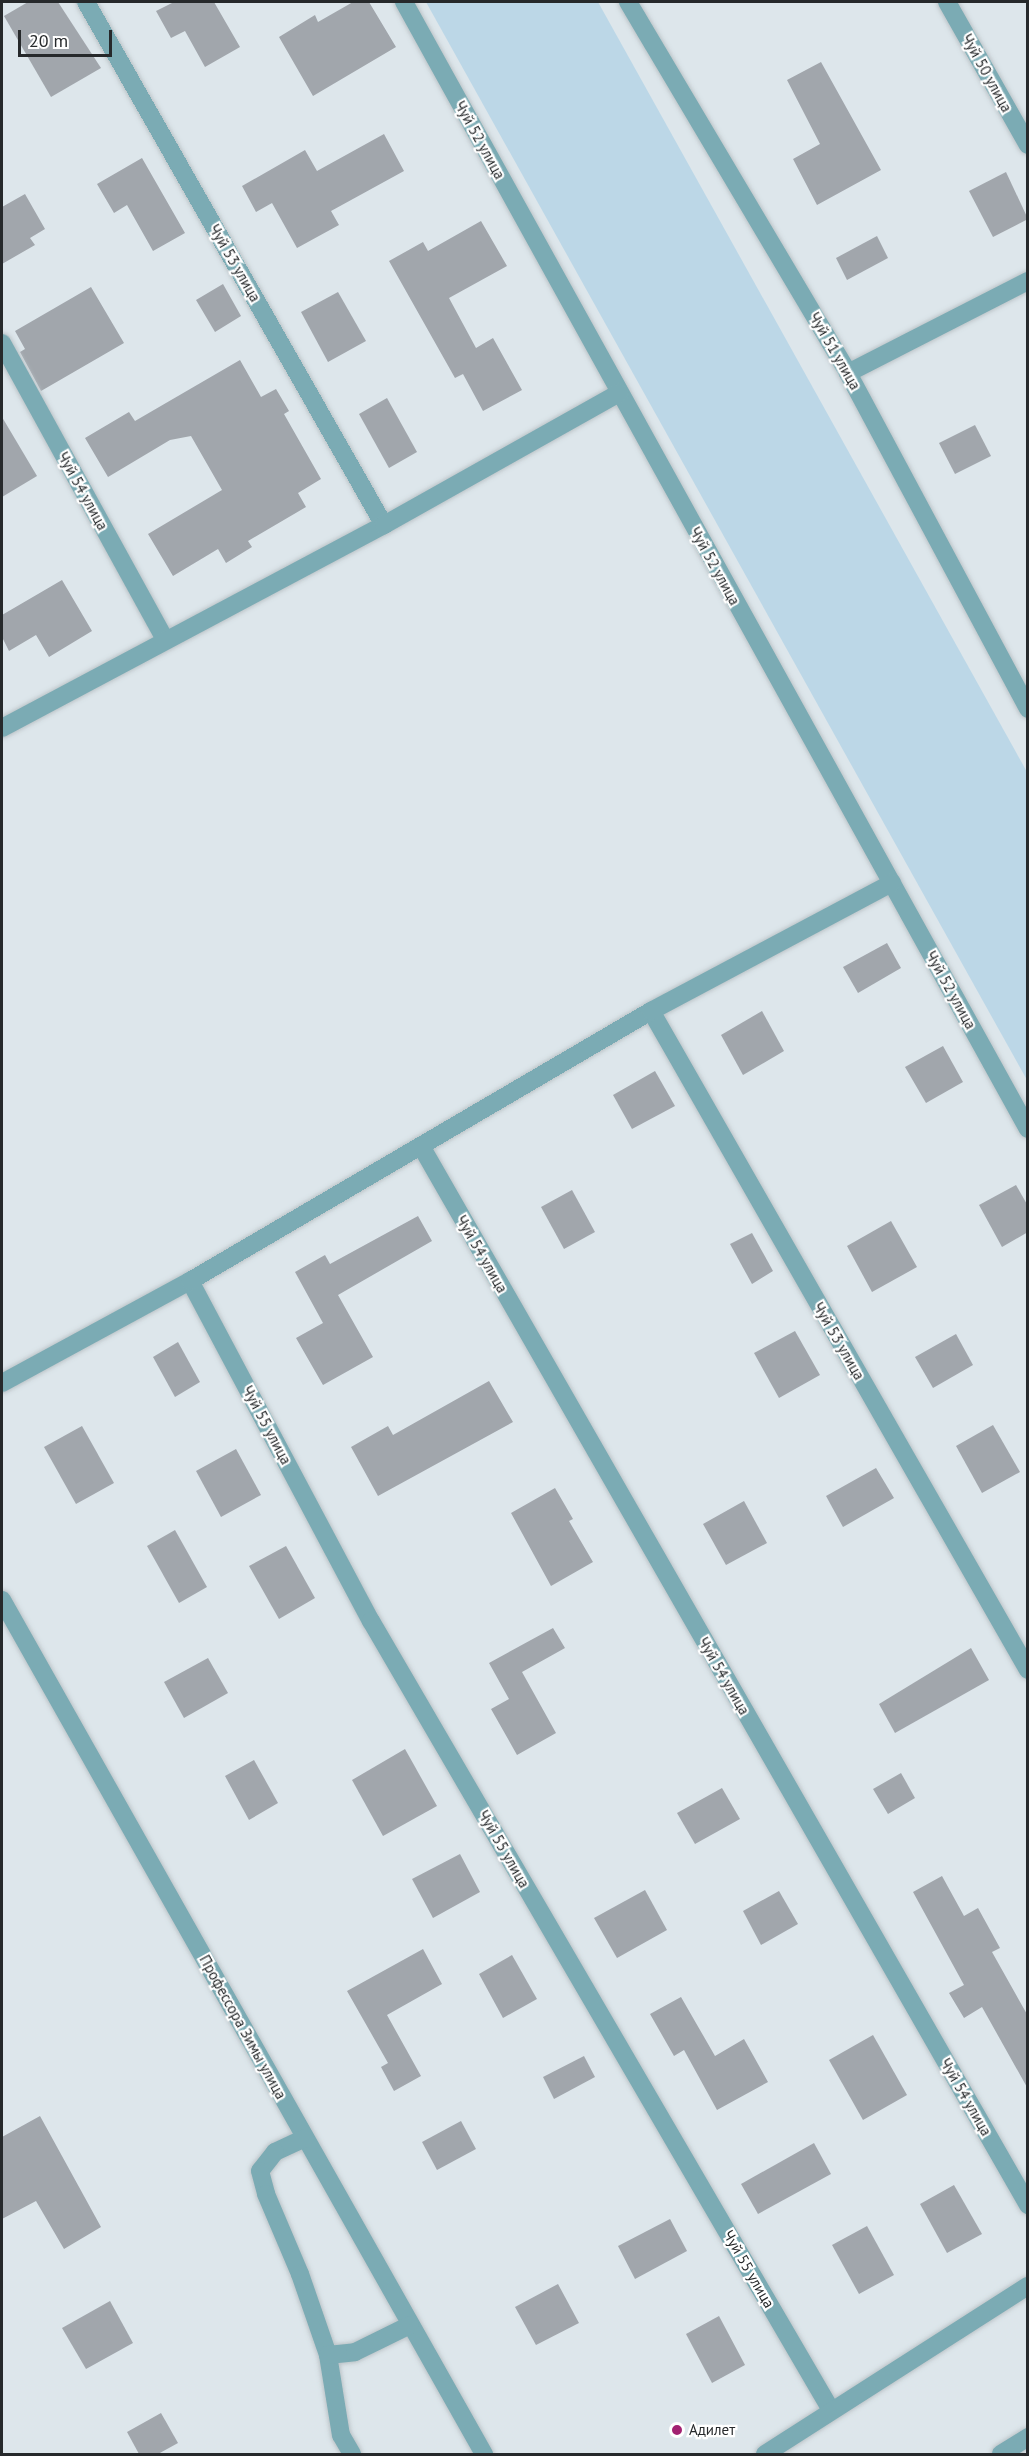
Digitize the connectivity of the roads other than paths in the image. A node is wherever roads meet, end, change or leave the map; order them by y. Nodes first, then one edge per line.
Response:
1 (86, 2) edge
2 (404, 2) edge
3 (628, 2) edge
4 (947, 2) edge
5 (1028, 145) edge
6 (1028, 281) edge
7 (2, 343) edge
8 (848, 373) junction
9 (619, 393) junction
10 (384, 525) junction
11 (165, 640) junction
12 (1028, 709) edge
13 (2, 728) edge
14 (892, 883) junction
15 (651, 1011) junction
16 (1028, 1129) edge
17 (421, 1146) junction
18 (190, 1281) junction
19 (2, 1383) edge
20 (2, 1600) edge
21 (1028, 1670) edge
22 (305, 2138) junction
23 (1028, 2205) edge
24 (1028, 2286) edge
25 (410, 2325) junction
26 (328, 2355) junction
27 (831, 2410) junction
28 (1028, 2437) edge
29 (352, 2454) edge
30 (484, 2454) edge
31 (765, 2454) edge
32 (1001, 2454) edge

1 - 10 street, Чуй 53 улица
2 - 9 street, Чуй 52 улица
3 - 8 street, Чуй 51 улица
4 - 5 street, Чуй 50 улица
6 - 8 street
7 - 11 street, Чуй 54 улица
8 - 12 street, Чуй 51 улица
9 - 10 street
9 - 14 street, Чуй 52 улица
10 - 11 street
11 - 13 street
14 - 15 street
14 - 16 street, Чуй 52 улица
15 - 17 street
15 - 21 street, Чуй 53 улица
17 - 18 street
17 - 23 street, Чуй 54 улица
18 - 19 street
18 - 27 street, Чуй 55 улица
20 - 22 street, Профессора Зимы улица
22 - 25 street, Профессора Зимы улица
22 - 26 street
24 - 27 street
25 - 26 street
25 - 30 street, Профессора Зимы улица
26 - 29 street
27 - 31 street
28 - 32 street

